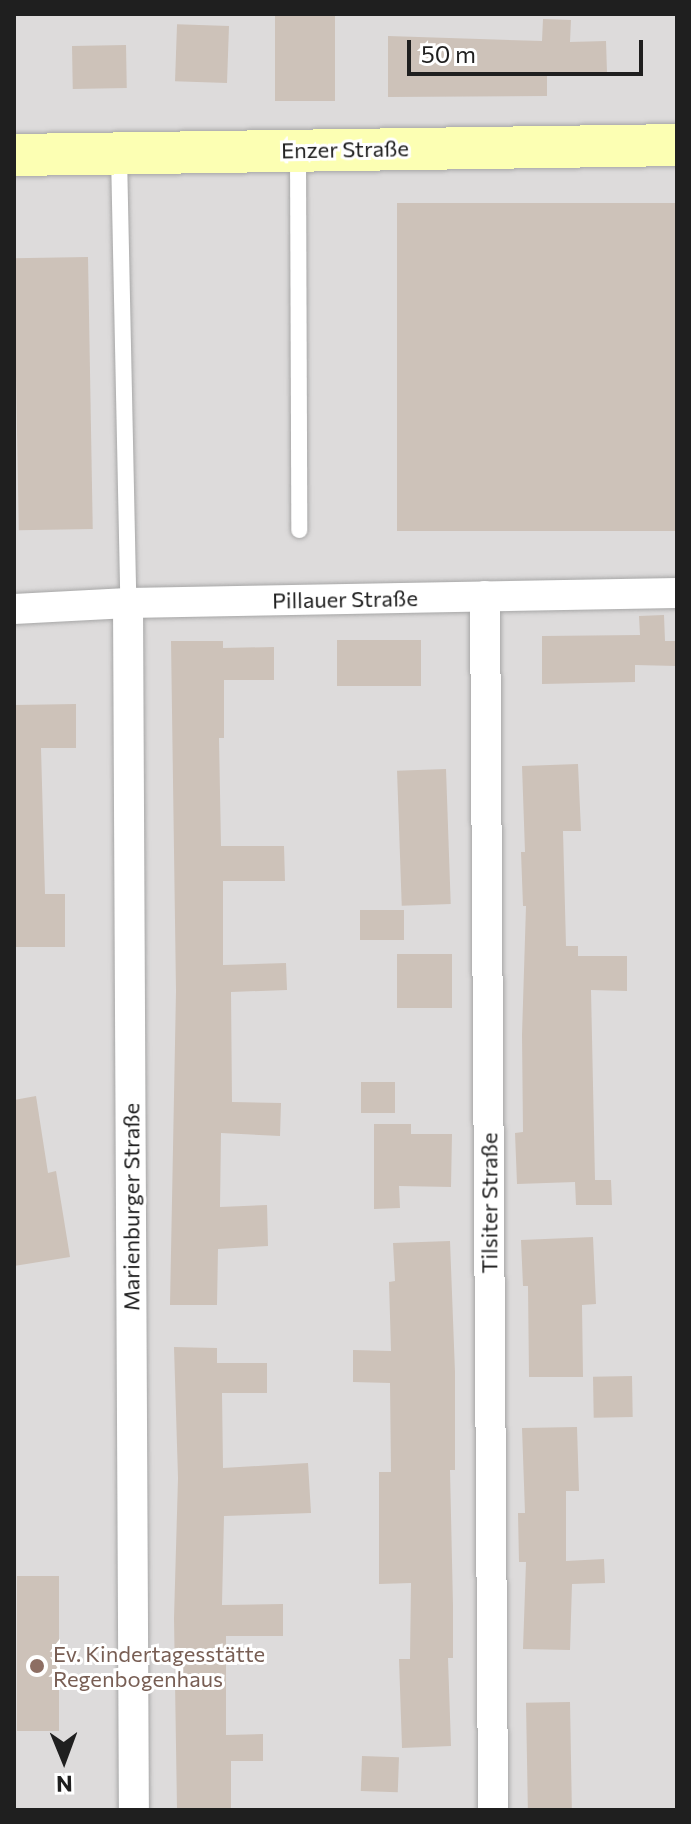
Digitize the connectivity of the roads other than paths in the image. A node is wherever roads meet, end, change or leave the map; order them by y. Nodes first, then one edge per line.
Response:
1 (677, 145) edge
2 (298, 150) junction
3 (119, 153) junction
4 (14, 155) edge
5 (299, 530) dead end
6 (677, 593) edge
7 (485, 596) junction
8 (128, 603) junction
9 (14, 609) edge
10 (134, 1810) edge
11 (493, 1810) edge

1 - 2 main road, Enzer Straße
2 - 3 main road, Enzer Straße
2 - 5 lane
3 - 4 main road, Enzer Straße
3 - 8 lane
6 - 7 street, Pillauer Straße
7 - 8 street, Pillauer Straße
7 - 11 street, Tilsiter Straße
8 - 9 street, Pillauer Straße
8 - 10 street, Marienburger Straße

